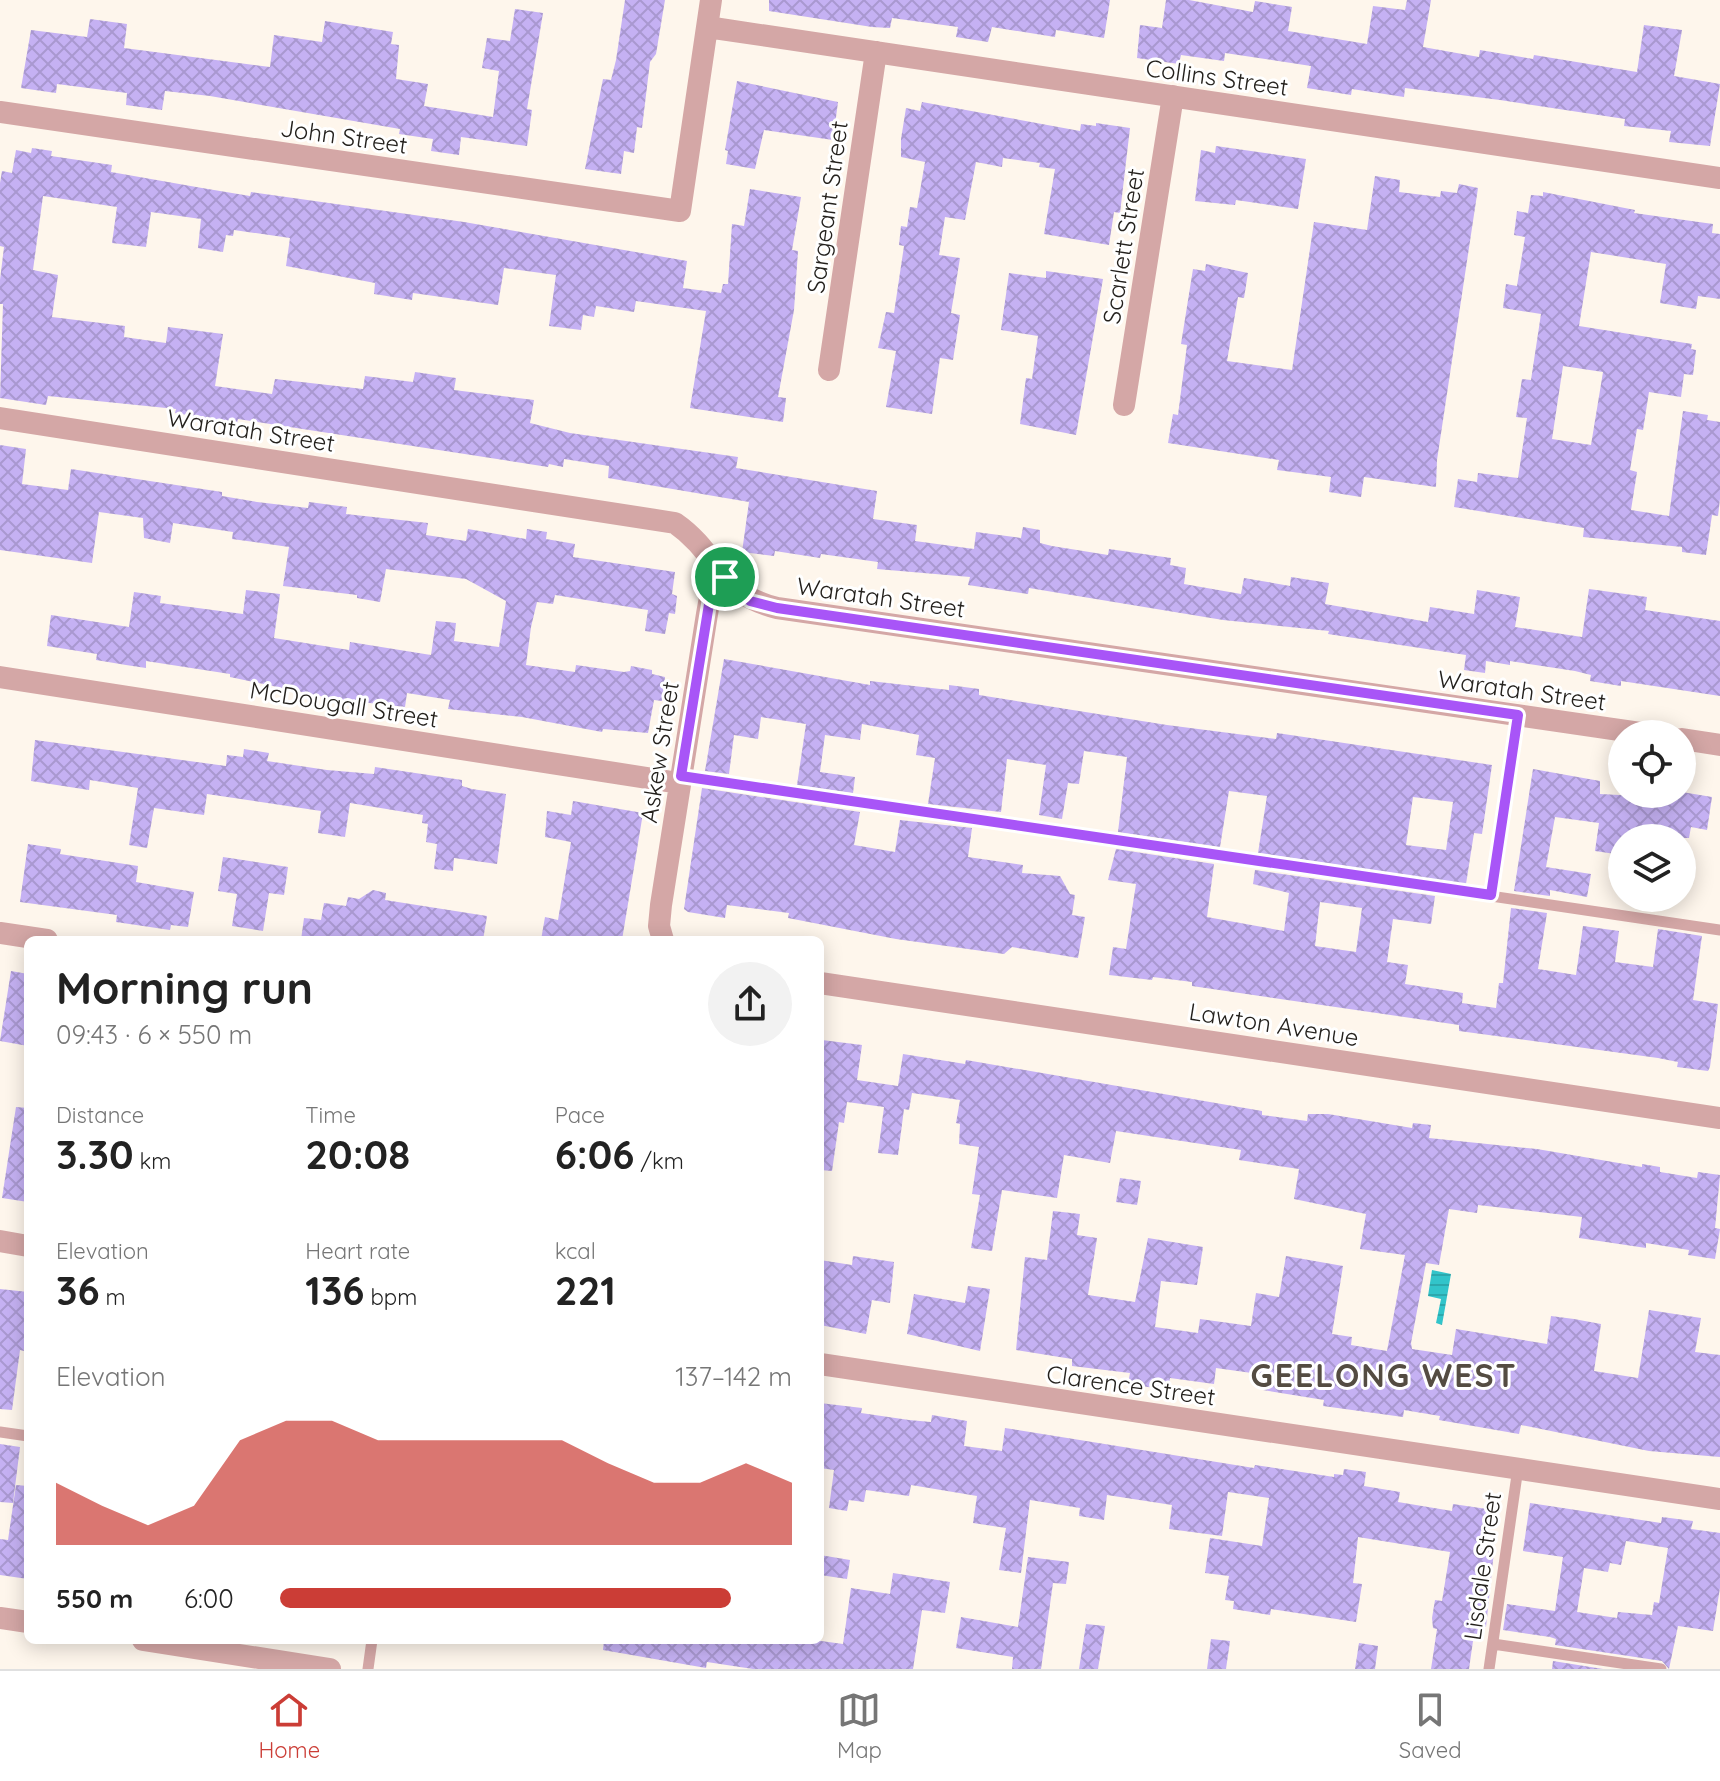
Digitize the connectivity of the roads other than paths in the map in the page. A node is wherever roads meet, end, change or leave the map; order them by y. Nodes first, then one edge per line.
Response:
1 (711, 0) edge
2 (707, 27) junction
3 (876, 52) junction
4 (1173, 96) junction
5 (0, 112) edge
6 (1720, 178) edge
7 (829, 370) dead end
8 (1124, 405) dead end
9 (0, 418) edge
10 (725, 577) junction
11 (0, 677) edge
12 (1518, 715) junction
13 (1608, 728) edge
14 (1696, 741) edge
15 (1720, 745) edge
16 (680, 780) junction
17 (1491, 895) junction
18 (1720, 930) edge
19 (0, 933) edge
20 (662, 936) edge
21 (24, 937) edge
22 (824, 984) edge
23 (1720, 1118) edge
24 (0, 1241) edge
25 (24, 1245) edge
26 (824, 1365) edge
27 (0, 1432) edge
28 (24, 1435) edge
29 (1518, 1468) junction
30 (1720, 1499) edge
31 (0, 1618) edge
32 (24, 1621) edge
33 (169, 1644) edge
34 (371, 1644) edge
35 (1493, 1644) junction
36 (330, 1669) edge
37 (368, 1669) edge
38 (1489, 1669) edge
39 (1661, 1669) edge

1 - 2 street
2 - 3 street, Collins Street
2 - 5 street, John Street
3 - 4 street, Collins Street
3 - 7 street, Sargeant Street
4 - 6 street, Collins Street
4 - 8 street, Scarlett Street
9 - 10 street, Waratah Street
10 - 12 street, Waratah Street
10 - 16 street, Askew Street
11 - 16 street, McDougall Street
12 - 13 street, Waratah Street
12 - 17 lane
14 - 15 street
16 - 17 lane
16 - 20 street, Askew Street
17 - 18 lane
19 - 21 street
22 - 23 street, Lawton Avenue
24 - 25 street
26 - 29 street, Clarence Street
27 - 28 lane
29 - 30 street, Clarence Street
29 - 35 lane, Lisdale Street
31 - 32 street
33 - 36 street
34 - 37 lane
35 - 38 lane, Lisdale Street
35 - 39 lane

